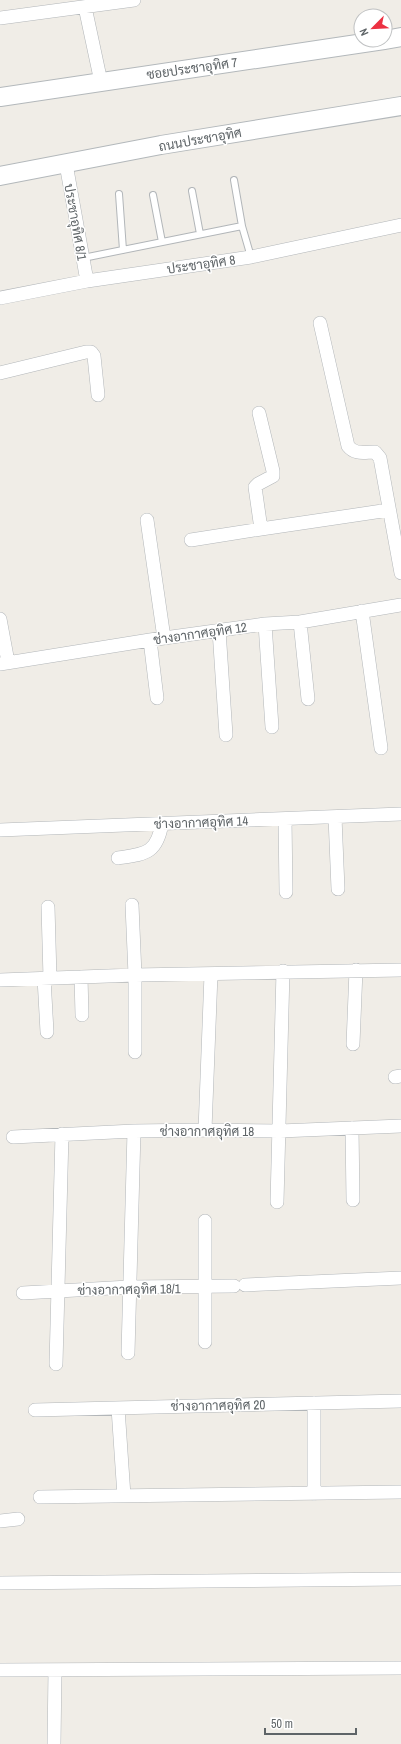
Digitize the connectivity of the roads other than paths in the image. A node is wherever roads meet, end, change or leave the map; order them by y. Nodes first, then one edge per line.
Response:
1 (134, 0) edge
2 (85, 7) junction
3 (0, 18) edge
4 (353, 45) edge
5 (101, 82) junction
6 (0, 97) edge
7 (401, 106) edge
8 (66, 164) junction
9 (0, 176) edge
10 (234, 180) dead end
11 (192, 191) dead end
12 (119, 194) dead end
13 (153, 195) dead end
14 (401, 225) edge
15 (242, 226) junction
16 (200, 234) junction
17 (162, 242) junction
18 (123, 250) junction
19 (251, 257) junction
20 (83, 258) junction
21 (87, 281) junction
22 (0, 298) edge
23 (320, 323) dead end
24 (0, 373) edge
25 (98, 395) dead end
26 (259, 413) dead end
27 (389, 510) junction
28 (147, 520) dead end
29 (260, 529) junction
30 (191, 540) dead end
31 (401, 573) edge
32 (401, 605) edge
33 (362, 611) junction
34 (0, 619) edge
35 (300, 622) junction
36 (265, 624) junction
37 (219, 630) junction
38 (164, 638) junction
39 (150, 640) junction
40 (4, 663) edge
41 (157, 698) dead end
42 (308, 699) dead end
43 (272, 726) dead end
44 (226, 735) dead end
45 (381, 748) dead end
46 (401, 814) edge
47 (335, 817) junction
48 (285, 819) junction
49 (162, 824) junction
50 (0, 830) edge
51 (118, 858) dead end
52 (338, 889) dead end
53 (286, 892) dead end
54 (132, 905) dead end
55 (48, 907) dead end
56 (356, 970) junction
57 (401, 970) edge
58 (283, 971) junction
59 (211, 974) junction
60 (135, 975) junction
61 (81, 977) junction
62 (47, 978) junction
63 (0, 980) edge
64 (82, 1015) dead end
65 (47, 1032) dead end
66 (353, 1044) dead end
67 (135, 1052) dead end
68 (401, 1126) edge
69 (352, 1128) junction
70 (205, 1130) junction
71 (134, 1131) junction
72 (280, 1131) junction
73 (62, 1134) junction
74 (13, 1137) dead end
75 (353, 1200) dead end
76 (277, 1202) dead end
77 (205, 1221) dead end
78 (401, 1278) edge
79 (129, 1287) junction
80 (206, 1288) junction
81 (58, 1291) junction
82 (23, 1292) dead end
83 (205, 1342) dead end
84 (128, 1353) dead end
85 (56, 1364) dead end
86 (401, 1402) edge
87 (314, 1403) junction
88 (118, 1408) junction
89 (35, 1410) dead end
90 (401, 1492) edge
91 (314, 1494) junction
92 (124, 1496) junction
93 (40, 1497) dead end
94 (18, 1518) dead end
95 (0, 1521) edge
96 (401, 1579) edge
97 (0, 1583) edge
98 (401, 1668) edge
99 (0, 1670) edge
100 (55, 1670) junction
101 (54, 1744) edge

1 - 2 street
2 - 3 street
2 - 5 street
4 - 5 street, ซอยประชาอุทิศ 7
5 - 6 street, ซอยประชาอุทิศ 7
7 - 8 street, ถนนประชาอุทิศ
8 - 9 street, ถนนประชาอุทิศ
8 - 20 street, ประชาอุทิศ 8/1
10 - 15 lane
11 - 16 lane
12 - 18 lane
13 - 17 lane
14 - 19 street, ประชาอุทิศ 8
15 - 16 lane
15 - 19 lane
16 - 17 lane
17 - 18 lane
18 - 20 lane
19 - 21 street, ประชาอุทิศ 8
20 - 21 street, ประชาอุทิศ 8/1
21 - 22 street, ประชาอุทิศ 8
23 - 27 street
24 - 25 street
26 - 29 street
27 - 29 street
27 - 31 street
28 - 38 street
29 - 30 street
32 - 33 street, ช่างอากาศอุทิศ 12
33 - 35 street, ช่างอากาศอุทิศ 12
33 - 45 street
34 - 40 street
35 - 36 street, ช่างอากาศอุทิศ 12
35 - 42 street
36 - 37 street, ช่างอากาศอุทิศ 12
36 - 43 street
37 - 38 street, ช่างอากาศอุทิศ 12
37 - 44 street
38 - 39 street, ช่างอากาศอุทิศ 12
39 - 40 street, ช่างอากาศอุทิศ 12
39 - 41 street
46 - 47 street, ช่างอากาศอุทิศ 14
47 - 48 street, ช่างอากาศอุทิศ 14
47 - 52 street
48 - 49 street, ช่างอากาศอุทิศ 14
48 - 53 street
49 - 50 street, ช่างอากาศอุทิศ 14
49 - 51 street
54 - 60 street
55 - 62 street
56 - 57 street
56 - 58 street
56 - 66 street
58 - 59 street
58 - 72 street
59 - 60 street
59 - 70 street
60 - 61 street
60 - 67 street
61 - 62 street
61 - 64 street
62 - 63 street
62 - 65 street
68 - 69 street, ช่างอากาศอุทิศ 18
69 - 72 street, ช่างอากาศอุทิศ 18
69 - 75 street
70 - 71 street, ช่างอากาศอุทิศ 18
70 - 72 street, ช่างอากาศอุทิศ 18
71 - 73 street, ช่างอากาศอุทิศ 18
71 - 79 street
72 - 76 street
73 - 74 street, ช่างอากาศอุทิศ 18
73 - 81 street
77 - 80 street
78 - 80 street, ช่างอากาศอุทิศ 18/1
79 - 80 street, ช่างอากาศอุทิศ 18/1
79 - 81 street, ช่างอากาศอุทิศ 18/1
79 - 84 street
80 - 83 street
81 - 82 street, ช่างอากาศอุทิศ 18/1
81 - 85 street
86 - 87 street, ช่างอากาศอุทิศ 20
87 - 88 street, ช่างอากาศอุทิศ 20
87 - 91 street
88 - 89 street, ช่างอากาศอุทิศ 20
88 - 92 street
90 - 91 street
91 - 92 street
92 - 93 street
94 - 95 street
96 - 97 street
98 - 100 street
99 - 100 street
100 - 101 street

